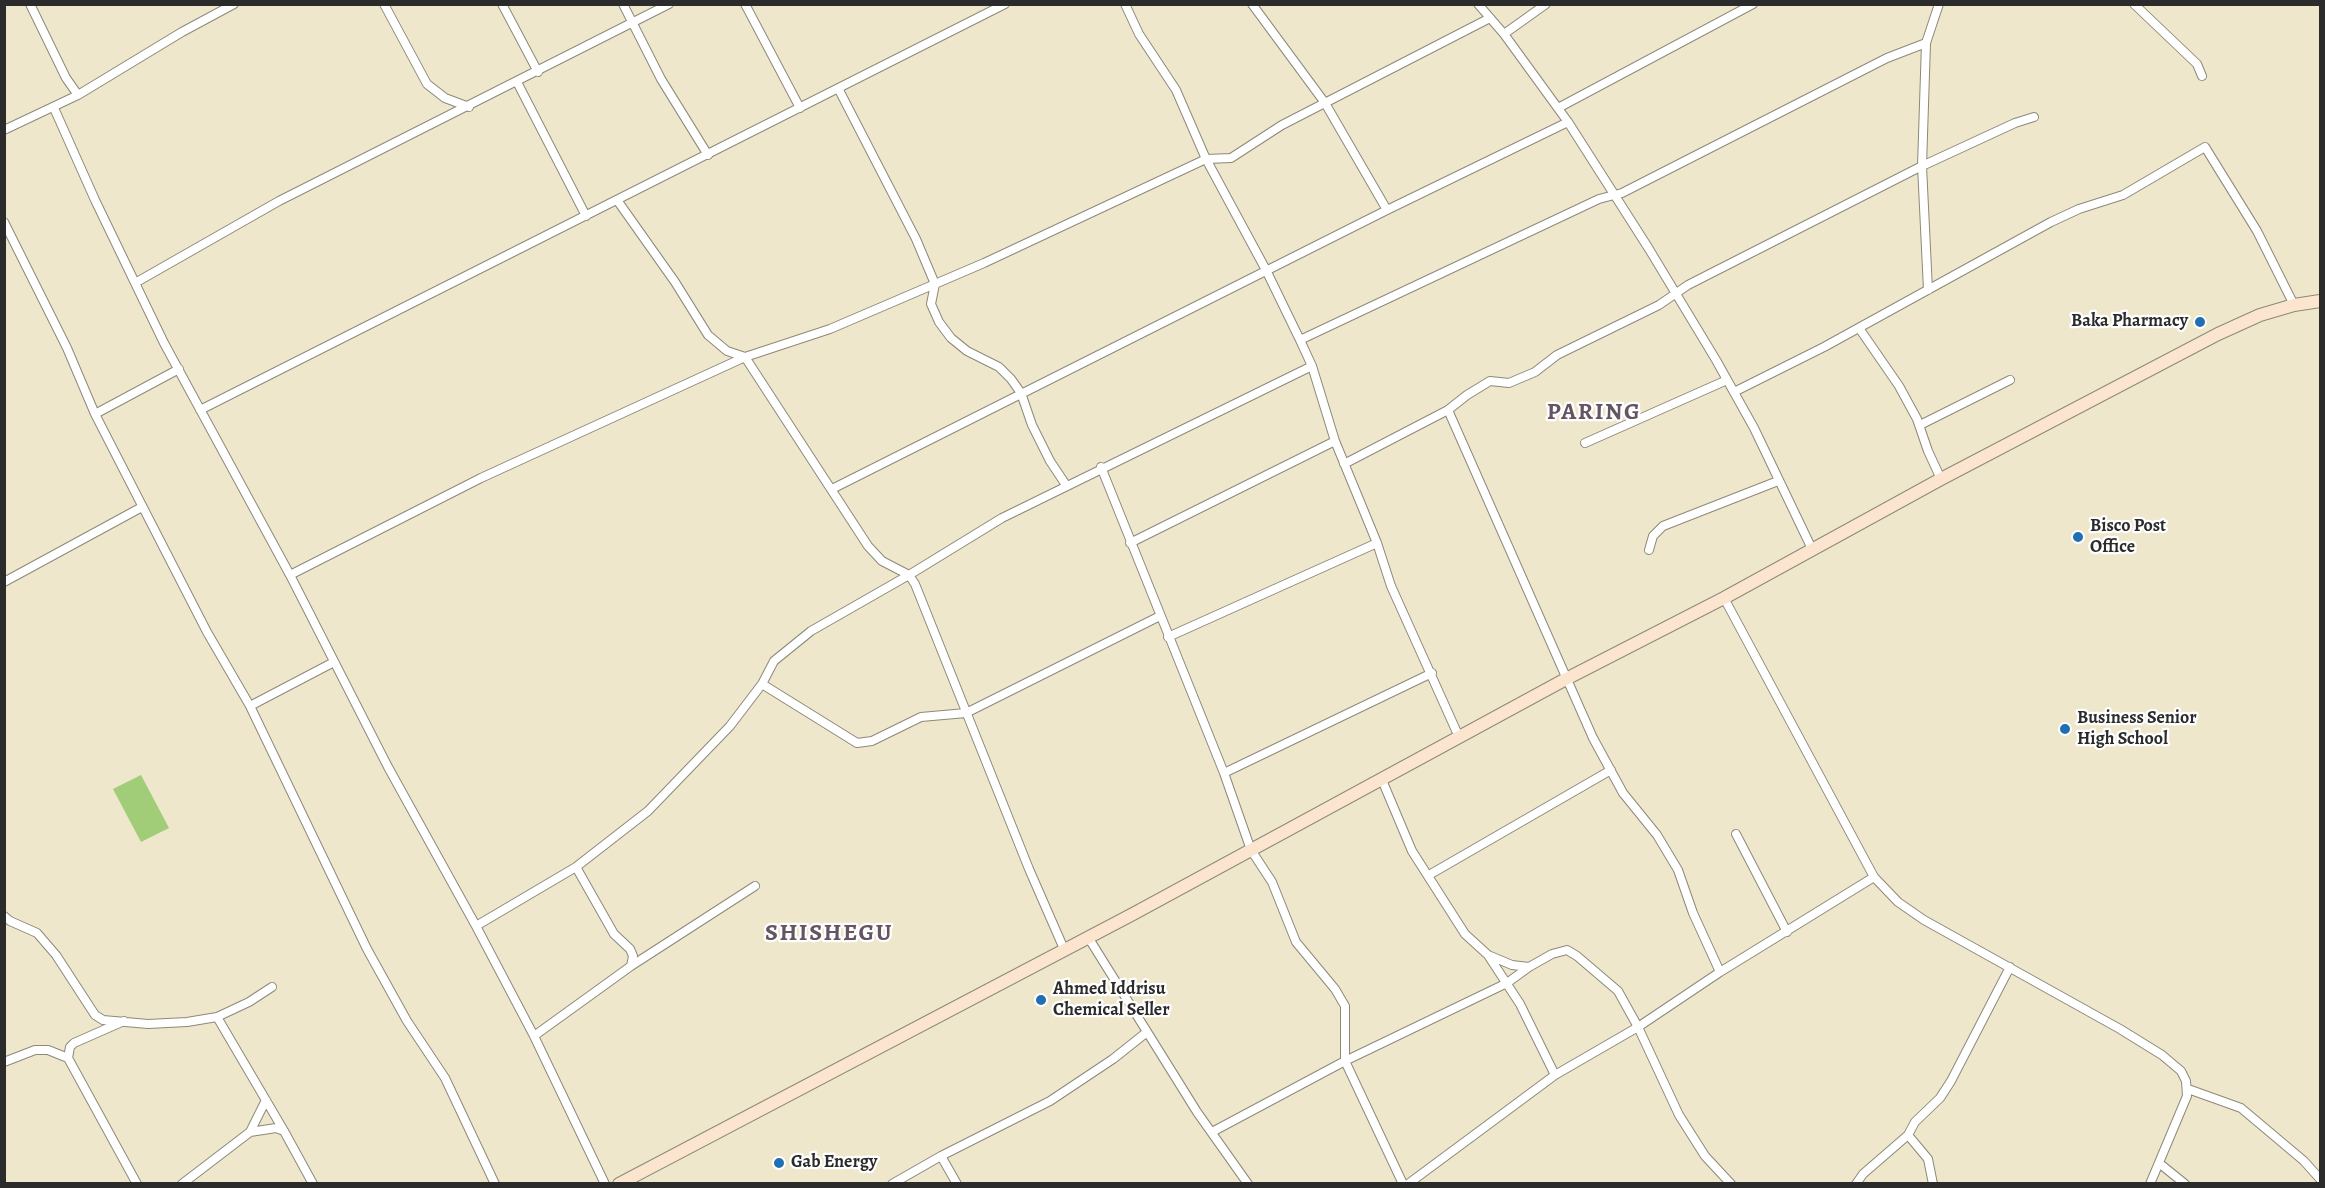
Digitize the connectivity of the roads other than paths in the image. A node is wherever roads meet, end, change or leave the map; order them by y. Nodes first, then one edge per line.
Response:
1 (30, 4) edge
2 (234, 4) edge
3 (384, 4) edge
4 (502, 4) edge
5 (623, 4) edge
6 (669, 4) edge
7 (745, 4) edge
8 (1005, 4) edge
9 (1125, 4) edge
10 (1252, 4) edge
11 (1478, 4) edge
12 (1546, 4) edge
13 (1753, 4) edge
14 (1939, 4) edge
15 (2134, 4) edge
16 (1490, 18) junction
17 (632, 23) junction
18 (1504, 34) junction
19 (1926, 43) junction
20 (538, 72) junction
21 (2202, 76) dead end
22 (517, 82) junction
23 (839, 90) junction
24 (78, 95) junction
25 (1325, 103) junction
26 (469, 107) junction
27 (54, 108) junction
28 (800, 108) junction
29 (1558, 108) junction
30 (2034, 117) dead end
31 (1568, 122) junction
32 (4, 130) edge
33 (708, 155) junction
34 (1206, 159) junction
35 (1922, 166) junction
36 (1614, 195) junction
37 (617, 200) junction
38 (1387, 210) junction
39 (586, 216) junction
40 (4, 222) edge
41 (1266, 270) junction
42 (135, 283) junction
43 (935, 284) junction
44 (1928, 290) junction
45 (1676, 293) junction
46 (2320, 301) edge
47 (2294, 305) junction
48 (1859, 328) junction
49 (1300, 340) junction
50 (745, 357) junction
51 (1312, 366) junction
52 (179, 369) junction
53 (1727, 380) junction
54 (2010, 380) dead end
55 (1734, 392) junction
56 (1021, 393) junction
57 (200, 410) junction
58 (1448, 410) junction
59 (95, 414) junction
60 (1920, 425) junction
61 (1335, 441) junction
62 (1586, 443) dead end
63 (1344, 465) junction
64 (1101, 467) junction
65 (1941, 479) junction
66 (1779, 481) junction
67 (1066, 485) junction
68 (832, 489) junction
69 (142, 507) junction
70 (1130, 543) junction
71 (1377, 543) junction
72 (1812, 549) junction
73 (1649, 550) dead end
74 (290, 575) junction
75 (909, 575) junction
76 (4, 582) edge
77 (1724, 598) junction
78 (1160, 615) junction
79 (1168, 638) junction
80 (334, 662) junction
81 (1432, 673) junction
82 (1566, 679) junction
83 (762, 684) junction
84 (250, 706) junction
85 (966, 713) junction
86 (1459, 737) junction
87 (1611, 770) junction
88 (1224, 773) junction
89 (1382, 780) junction
90 (1736, 834) dead end
91 (1251, 850) junction
92 (576, 867) junction
93 (1429, 875) junction
94 (1874, 877) junction
95 (755, 886) dead end
96 (4, 916) edge
97 (476, 926) junction
98 (1787, 932) junction
99 (1088, 937) junction
100 (1064, 949) junction
101 (1488, 954) junction
102 (632, 966) junction
103 (1529, 967) junction
104 (2010, 967) junction
105 (1720, 972) junction
106 (1507, 982) junction
107 (272, 987) dead end
108 (217, 1017) junction
109 (124, 1021) junction
110 (1638, 1028) junction
111 (1147, 1032) junction
112 (534, 1036) junction
113 (68, 1058) junction
114 (1345, 1061) junction
115 (4, 1062) edge
116 (1555, 1076) junction
117 (2188, 1089) junction
118 (266, 1100) junction
119 (284, 1131) junction
120 (250, 1132) junction
121 (1212, 1132) junction
122 (1908, 1135) junction
123 (941, 1156) junction
124 (2159, 1163) junction
125 (2320, 1179) edge
126 (137, 1184) edge
127 (182, 1184) edge
128 (313, 1184) edge
129 (495, 1184) edge
130 (605, 1184) edge
131 (619, 1184) edge
132 (892, 1184) edge
133 (957, 1184) edge
134 (1248, 1184) edge
135 (1402, 1184) edge
136 (1408, 1184) edge
137 (1731, 1184) edge
138 (1856, 1184) edge
139 (1933, 1184) edge
140 (2150, 1184) edge
141 (2185, 1184) edge

1 - 24 street
2 - 24 street
3 - 26 street
4 - 20 street
5 - 17 street
6 - 17 street
7 - 28 street
8 - 23 street
9 - 34 street
10 - 25 street
11 - 16 street
12 - 18 street
13 - 29 street
14 - 19 street
15 - 21 street
16 - 18 street
16 - 25 street
17 - 20 street
17 - 33 street
18 - 29 street
19 - 35 street
19 - 36 street
20 - 22 street
22 - 26 street
22 - 39 street
23 - 28 street
23 - 43 street
24 - 27 street
25 - 34 street
25 - 38 street
26 - 42 street
27 - 32 street
27 - 42 street
28 - 33 street
29 - 31 street
30 - 35 street
31 - 36 street
31 - 38 street
33 - 37 street
34 - 41 street
34 - 43 street
35 - 44 street
35 - 45 street
36 - 45 street
36 - 49 street
37 - 39 street
37 - 50 street
38 - 41 street
39 - 57 street
40 - 59 street
41 - 49 street
41 - 56 street
42 - 52 street
43 - 50 street
43 - 56 street
44 - 47 street
44 - 48 street
45 - 53 street
45 - 58 street
46 - 47 main road
47 - 65 main road
48 - 55 street
48 - 60 street
49 - 51 street
50 - 68 street
50 - 74 street
51 - 61 street
51 - 64 street
52 - 57 street
52 - 59 street
53 - 55 street
53 - 62 street
54 - 60 street
55 - 66 street
56 - 67 street
56 - 68 street
57 - 74 street
58 - 63 street
58 - 82 street
59 - 69 street
60 - 65 street
61 - 63 street
61 - 70 street
63 - 71 street
64 - 67 street
64 - 70 street
65 - 72 main road
66 - 72 street
66 - 73 street
67 - 75 street
68 - 75 street
69 - 76 street
69 - 84 street
70 - 78 street
71 - 79 street
71 - 81 street
72 - 77 main road
74 - 80 street
75 - 83 street
75 - 85 street
77 - 82 main road
77 - 94 street
78 - 79 street
78 - 85 street
79 - 88 street
80 - 84 street
80 - 97 street
81 - 86 street
81 - 88 street
82 - 86 main road
82 - 87 street
83 - 85 street
83 - 92 street
84 - 129 street
85 - 100 street
86 - 89 main road
87 - 93 street
87 - 105 street
88 - 91 street
89 - 91 main road
89 - 93 street
90 - 98 street
91 - 99 main road
91 - 114 street
92 - 97 street
92 - 102 street
93 - 101 street
94 - 98 street
94 - 104 street
95 - 102 street
96 - 109 street
97 - 112 street
98 - 105 street
99 - 100 main road
99 - 111 street
100 - 131 main road
101 - 103 street
101 - 106 street
102 - 112 street
103 - 106 street
103 - 110 street
104 - 117 street
104 - 122 street
105 - 110 street
106 - 114 street
106 - 116 street
107 - 108 street
108 - 109 street
108 - 118 street
109 - 113 street
110 - 116 street
110 - 137 street
111 - 121 street
111 - 123 street
112 - 130 street
113 - 115 street
113 - 126 street
114 - 121 street
114 - 135 street
116 - 136 street
117 - 124 street
117 - 125 street
118 - 119 street
118 - 120 street
119 - 120 street
119 - 128 street
120 - 127 street
121 - 134 street
122 - 138 street
122 - 139 street
123 - 132 street
123 - 133 street
124 - 140 street
124 - 141 street

